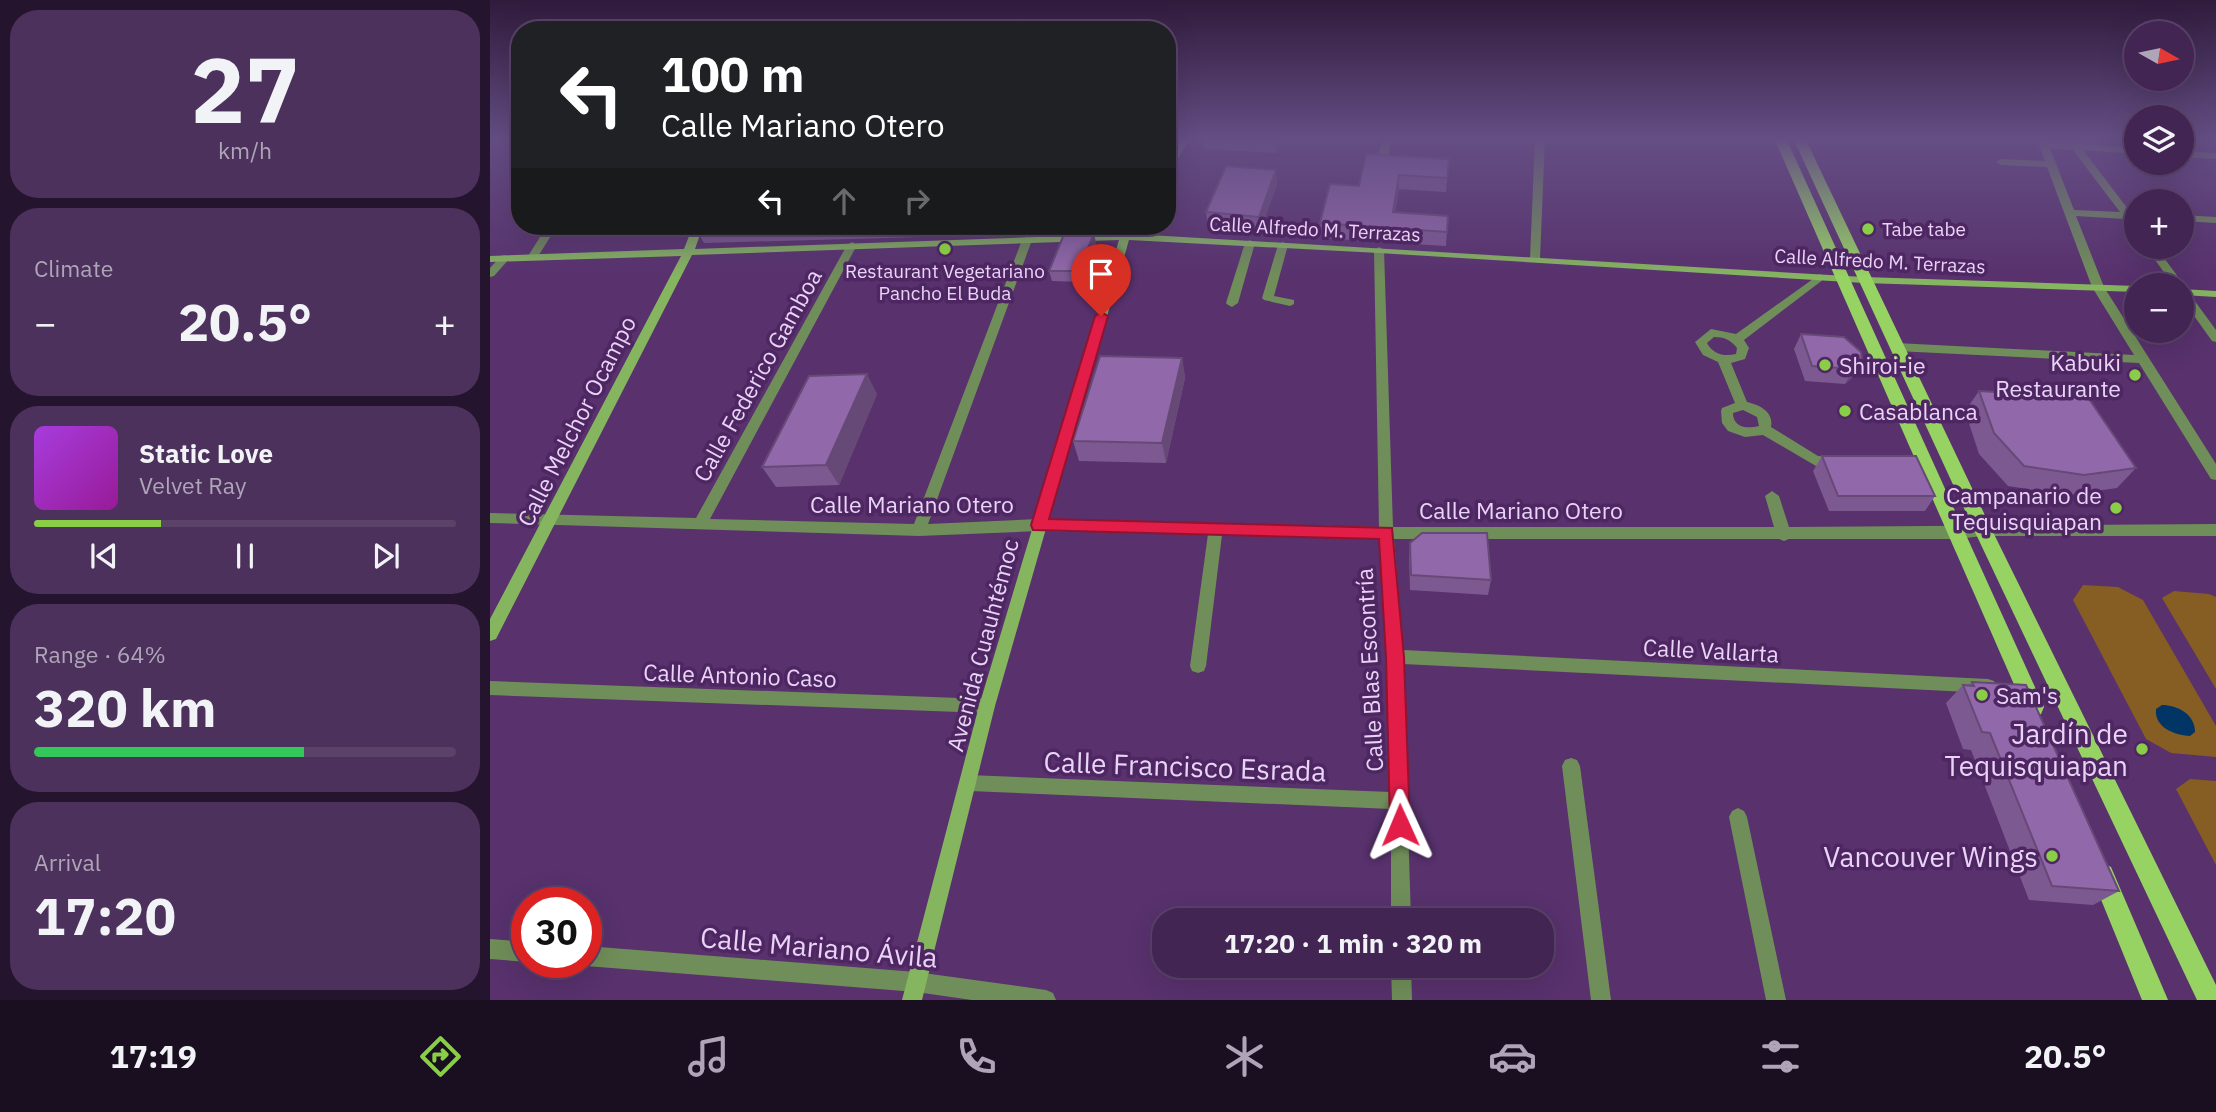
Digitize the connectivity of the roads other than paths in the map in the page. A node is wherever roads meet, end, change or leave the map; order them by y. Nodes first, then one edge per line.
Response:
1 (1538, 185) edge
2 (1801, 185) edge
3 (1821, 185) edge
4 (2059, 185) edge
5 (2108, 185) edge
6 (2124, 205) edge
7 (2070, 213) junction
8 (2124, 216) edge
9 (2194, 219) edge
10 (2216, 220) edge
11 (546, 235) edge
12 (695, 235) edge
13 (1090, 235) edge
14 (1127, 235) edge
15 (1161, 235) edge
16 (1027, 240) junction
17 (1250, 243) junction
18 (852, 245) junction
19 (1283, 245) junction
20 (1379, 250) junction
21 (688, 252) junction
22 (533, 256) junction
23 (505, 258) junction
24 (490, 259) edge
25 (1535, 259) junction
26 (490, 274) edge
27 (1820, 277) junction
28 (1842, 278) junction
29 (1864, 279) junction
30 (2098, 287) junction
31 (2124, 288) edge
32 (2194, 292) edge
33 (2216, 293) edge
34 (1290, 302) dead end
35 (1232, 303) dead end
36 (2194, 308) edge
37 (2216, 338) edge
38 (1737, 339) junction
39 (1896, 347) junction
40 (1723, 359) junction
41 (2143, 359) junction
42 (1742, 405) junction
43 (1764, 429) junction
44 (1857, 461) edge
45 (2216, 475) edge
46 (1772, 496) dead end
47 (490, 518) edge
48 (548, 521) junction
49 (699, 525) junction
50 (1039, 525) junction
51 (1216, 528) junction
52 (919, 530) junction
53 (1983, 530) junction
54 (2216, 530) edge
55 (1386, 533) junction
56 (1956, 533) junction
57 (1784, 535) junction
58 (490, 634) edge
59 (1395, 657) junction
60 (1198, 666) dead end
61 (2025, 687) junction
62 (490, 688) edge
63 (988, 706) junction
64 (2041, 724) edge
65 (1571, 766) dead end
66 (969, 783) junction
67 (1400, 801) junction
68 (1738, 817) dead end
69 (2096, 858) edge
70 (1401, 908) edge
71 (490, 949) edge
72 (511, 950) edge
73 (602, 958) edge
74 (1401, 978) edge
75 (914, 991) edge
76 (1046, 1000) edge
77 (1402, 1000) edge
78 (1601, 1000) edge
79 (1776, 1000) edge
80 (2155, 1000) edge
81 (2210, 1000) edge

1 - 25 street
2 - 28 main road
3 - 29 main road
4 - 7 street
5 - 6 street
7 - 8 street
7 - 30 street
9 - 10 street
11 - 22 street
12 - 21 street, Calle Melchor Ocampo
13 - 16 street, Calle Alfredo M. Terrazas
14 - 50 street, Avenida Cuauhtémoc
15 - 17 street, Calle Alfredo M. Terrazas
16 - 18 street, Calle Alfredo M. Terrazas
16 - 52 street
17 - 19 street, Calle Alfredo M. Terrazas
17 - 35 street
18 - 21 street, Calle Alfredo M. Terrazas
18 - 49 street, Calle Federico Gamboa
19 - 20 street, Calle Alfredo M. Terrazas
19 - 34 street
20 - 25 street, Calle Alfredo M. Terrazas
20 - 55 street, Calle Blas Escontría
21 - 22 street, Calle Alfredo M. Terrazas
21 - 48 street, Calle Melchor Ocampo
22 - 23 street, Calle Alfredo M. Terrazas
23 - 24 street, Calle Alfredo M. Terrazas
23 - 26 street
25 - 27 street, Calle Alfredo M. Terrazas
27 - 28 street, Calle Alfredo M. Terrazas
27 - 38 street
28 - 29 street, Calle Alfredo M. Terrazas
28 - 56 main road
29 - 30 street, Calle Alfredo M. Terrazas
29 - 39 main road
30 - 31 street, Calle Alfredo M. Terrazas
30 - 41 street
32 - 33 street
36 - 37 street
38 - 40 street
38 - 40 street
39 - 41 street
39 - 53 main road
40 - 42 street
41 - 45 street
42 - 43 street
42 - 43 street
43 - 44 street
46 - 57 street
47 - 48 street, Calle Mariano Otero
48 - 49 street, Calle Mariano Otero
48 - 58 street, Calle Melchor Ocampo
49 - 52 street, Calle Mariano Otero
50 - 51 street, Calle Mariano Otero
50 - 52 street, Calle Mariano Otero
50 - 63 street, Avenida Cuauhtémoc
51 - 55 street, Calle Mariano Otero
51 - 60 street
53 - 54 street, Calle Mariano Otero
53 - 56 street, Calle Mariano Otero
53 - 81 main road
55 - 57 street, Calle Mariano Otero
55 - 59 street, Calle Blas Escontría
56 - 57 street, Calle Mariano Otero
56 - 61 main road
59 - 61 street, Calle Vallarta
59 - 67 street, Calle Blas Escontría
61 - 64 main road
62 - 63 street, Calle Antonio Caso
63 - 66 street, Avenida Cuauhtémoc
65 - 78 street
66 - 67 street, Calle Francisco Esrada
66 - 75 street, Avenida Cuauhtémoc
67 - 70 street, Calle Blas Escontría
68 - 79 street
69 - 80 main road
71 - 72 street
73 - 75 street, Calle Mariano Ávila
74 - 77 street
75 - 76 street, Calle Mariano Ávila

